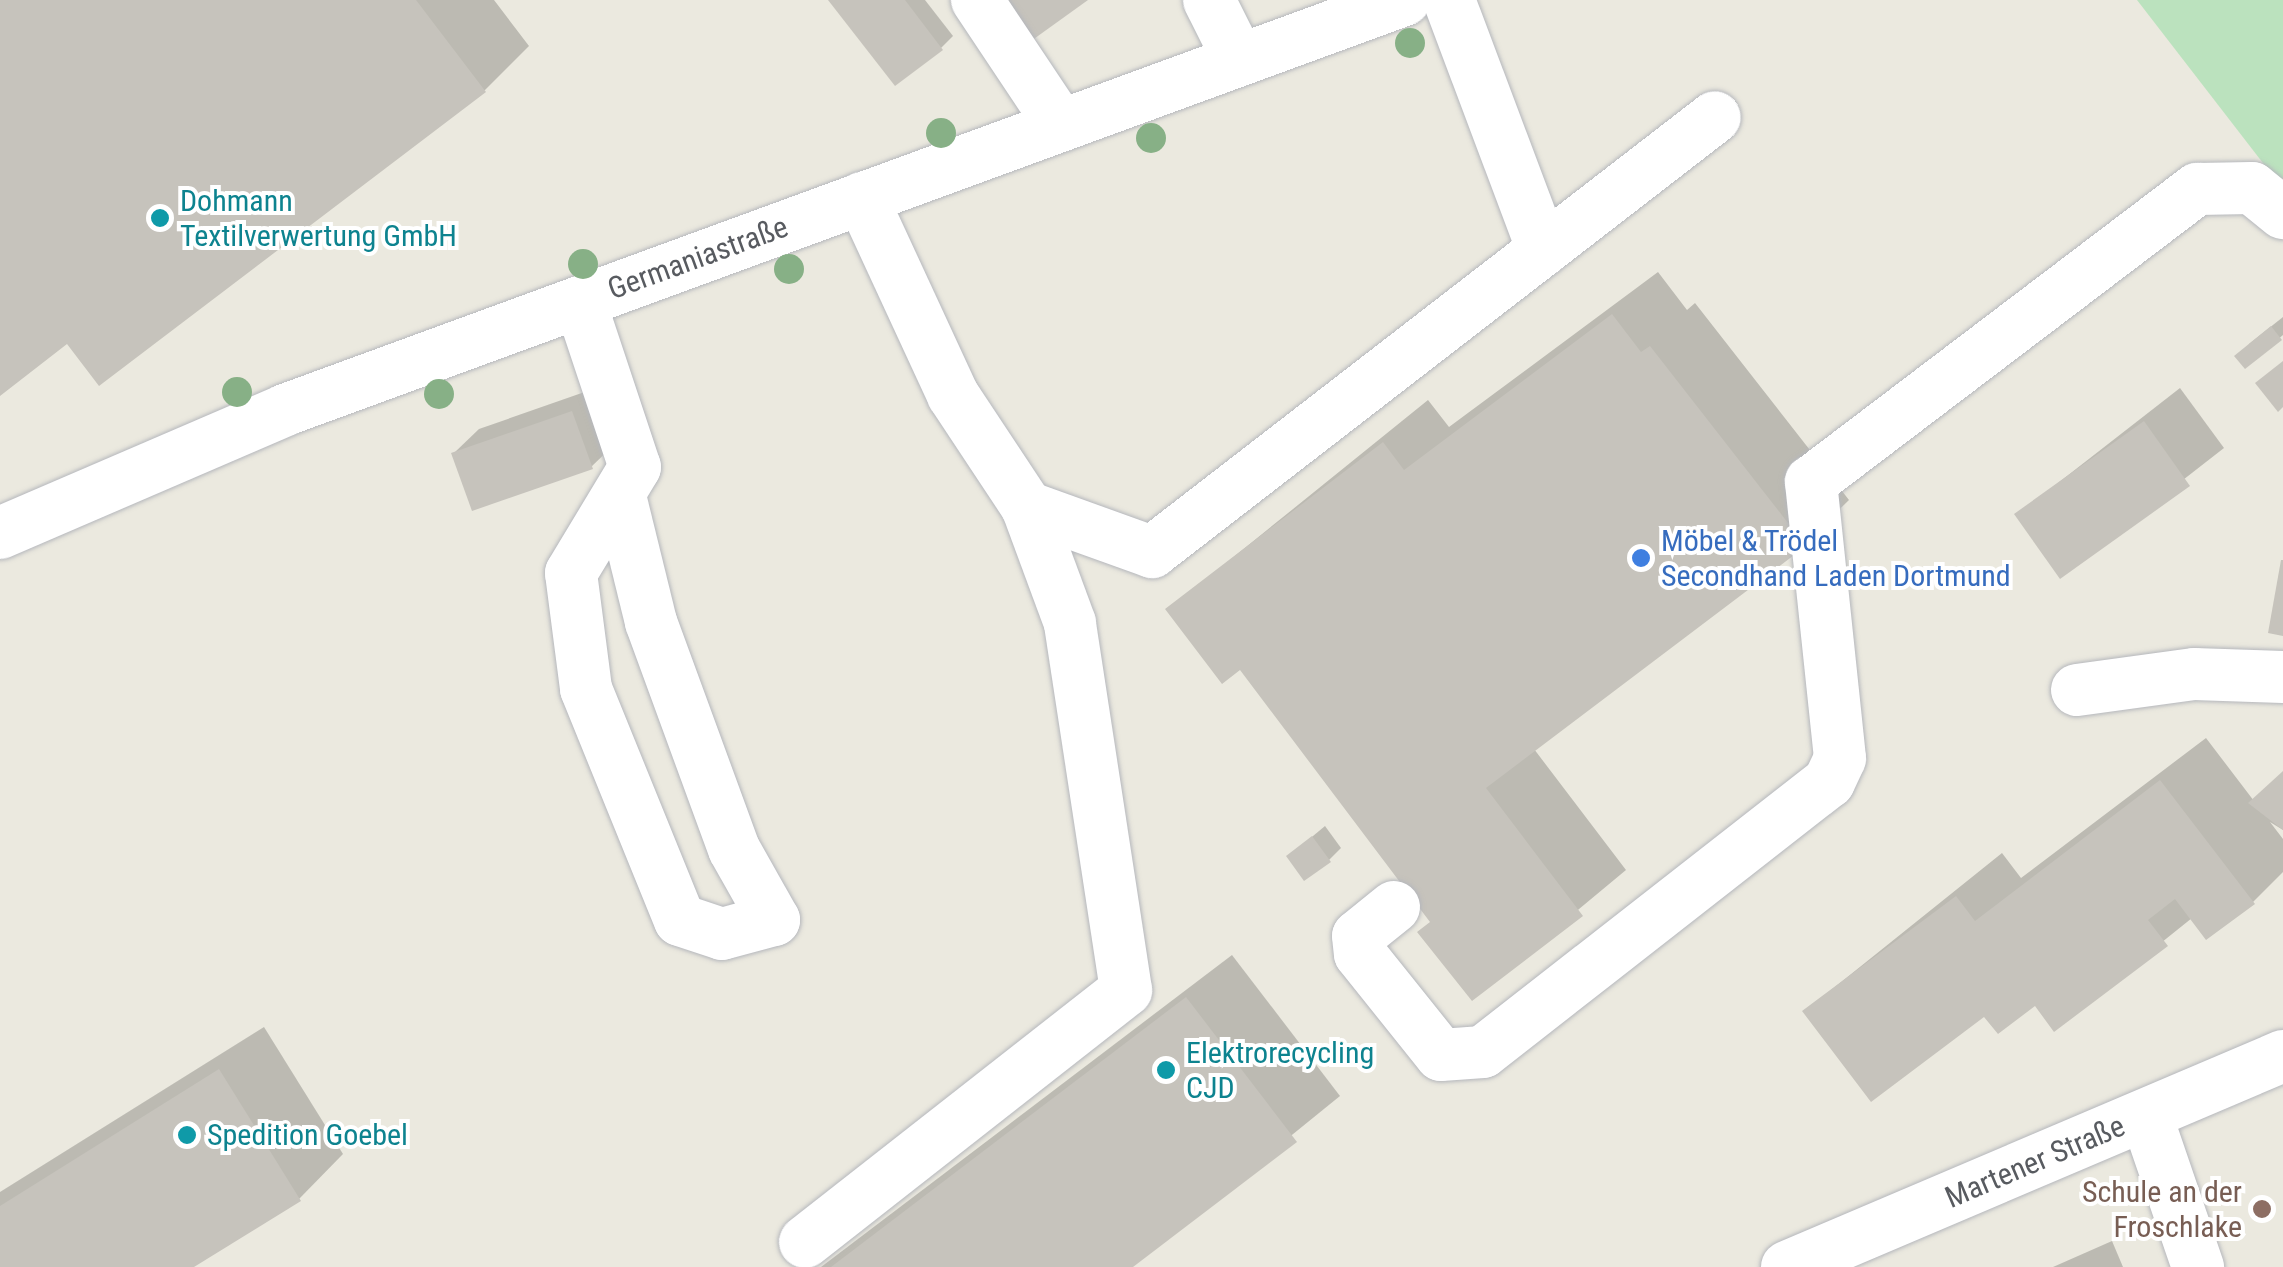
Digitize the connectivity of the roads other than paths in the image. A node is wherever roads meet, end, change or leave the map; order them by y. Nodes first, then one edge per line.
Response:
1 (977, 0) edge
2 (1209, 0) edge
3 (1404, 0) edge
4 (1449, 0) edge
5 (1239, 60) junction
6 (1714, 117) dead end
7 (1061, 126) junction
8 (862, 198) junction
9 (2283, 213) edge
10 (1543, 250) junction
11 (580, 302) junction
12 (620, 500) junction
13 (1027, 508) junction
14 (0, 533) edge
15 (2283, 677) edge
16 (2077, 690) dead end
17 (1394, 908) dead end
18 (2283, 1056) edge
19 (2146, 1115) junction
20 (805, 1242) dead end
21 (1787, 1267) edge
22 (2198, 1267) edge

1 - 7 street
2 - 5 street
3 - 5 street, Germaniastraße
4 - 10 street
5 - 7 street, Germaniastraße
6 - 10 street
7 - 8 street, Germaniastraße
8 - 11 street, Germaniastraße
8 - 13 street
9 - 17 street
10 - 13 street
11 - 12 street
11 - 14 street, Germaniastraße
12 - 12 street
13 - 20 street
15 - 16 street
18 - 19 street, Martener Straße
19 - 21 street, Martener Straße
19 - 22 street

